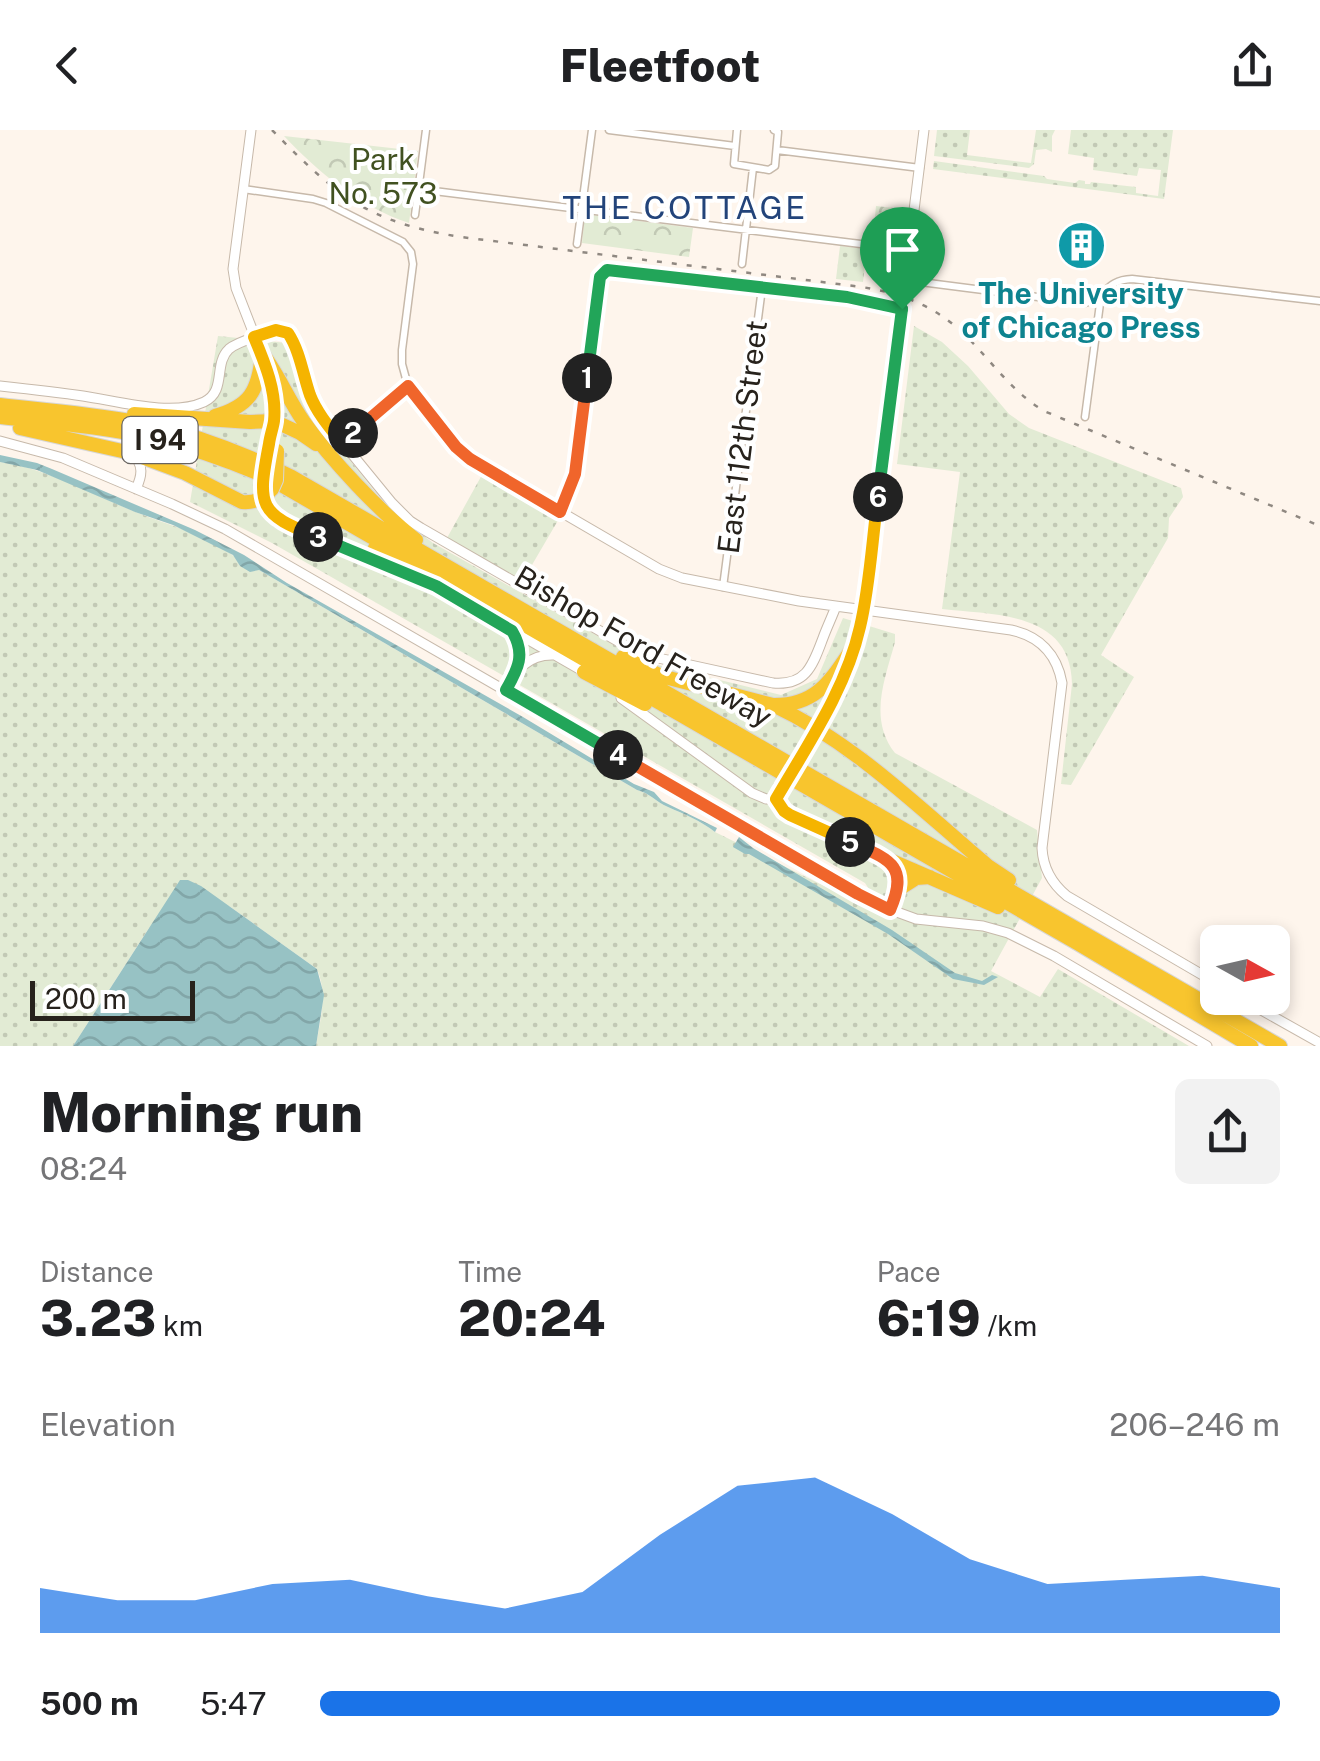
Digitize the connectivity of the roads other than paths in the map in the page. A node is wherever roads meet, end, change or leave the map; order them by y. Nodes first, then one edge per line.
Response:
1 (251, 130) edge
2 (426, 130) edge
3 (592, 130) edge
4 (609, 130) edge
5 (737, 130) edge
6 (774, 130) edge
7 (924, 130) edge
8 (735, 146) junction
9 (777, 150) junction
10 (753, 168) junction
11 (920, 168) junction
12 (418, 189) junction
13 (243, 190) junction
14 (582, 210) junction
15 (415, 214) dead end
16 (746, 230) junction
17 (577, 244) dead end
18 (909, 250) junction
19 (742, 264) dead end
20 (905, 280) junction
21 (762, 288) junction
22 (1101, 295) junction
23 (1320, 301) edge
24 (902, 309) junction
25 (259, 347) junction
26 (0, 386) edge
27 (408, 386) junction
28 (0, 405) edge
29 (65, 413) junction
30 (1085, 417) dead end
31 (0, 420) edge
32 (202, 420) junction
33 (274, 421) junction
34 (0, 441) edge
35 (342, 443) junction
36 (325, 450) junction
37 (130, 453) junction
38 (168, 466) junction
39 (142, 476) junction
40 (136, 489) junction
41 (266, 490) junction
42 (310, 501) junction
43 (560, 512) junction
44 (447, 566) junction
45 (436, 586) junction
46 (724, 587) junction
47 (836, 606) junction
48 (864, 611) junction
49 (540, 619) junction
50 (512, 631) junction
51 (856, 643) junction
52 (555, 655) junction
53 (519, 668) junction
54 (584, 672) junction
55 (506, 690) junction
56 (773, 706) junction
57 (816, 730) junction
58 (748, 753) junction
59 (776, 799) junction
60 (884, 858) junction
61 (930, 877) junction
62 (899, 889) junction
63 (890, 910) junction
64 (1048, 912) junction
65 (1077, 943) junction
66 (1200, 974) edge
67 (1270, 1015) edge
68 (1320, 1044) edge
69 (1207, 1046) edge
70 (1251, 1046) edge
71 (1280, 1046) edge

1 - 13 street
2 - 12 street
3 - 14 street
4 - 8 street
5 - 8 street
6 - 9 street
7 - 11 street
8 - 10 street
9 - 10 street
9 - 11 street
10 - 16 street
11 - 18 street
12 - 14 street
12 - 15 street
13 - 25 street
13 - 27 street
14 - 16 street
14 - 17 street
16 - 18 street
16 - 19 street
18 - 20 street
20 - 22 street
20 - 24 street
21 - 24 street
21 - 43 street
21 - 46 street, East 112th Street
22 - 23 street
22 - 30 street
24 - 48 street
25 - 26 street
25 - 32 highway
25 - 33 street
25 - 35 street
25 - 36 highway
27 - 35 street
27 - 43 street
28 - 29 highway, Bishop Ford Freeway / I 94
29 - 32 highway
29 - 44 highway, Bishop Ford Freeway / I 94
31 - 37 highway
31 - 42 highway, Bishop Ford Freeway / I 94
32 - 33 highway
33 - 36 highway
33 - 41 highway, bridge
34 - 40 street
35 - 47 street
36 - 44 highway
37 - 38 highway
37 - 39 street
38 - 39 street
38 - 41 highway
39 - 40 street
40 - 55 street
41 - 45 street
42 - 45 highway
42 - 58 highway, Bishop Ford Freeway / I 94
43 - 46 street
44 - 49 highway, Bishop Ford Freeway / I 94
45 - 50 street
46 - 47 street
47 - 48 street
48 - 51 street
48 - 66 street
49 - 56 highway
49 - 64 highway, Bishop Ford Freeway / I 94
50 - 52 street
50 - 53 street
51 - 56 highway
51 - 57 street
52 - 53 street
52 - 54 street
53 - 55 street
54 - 58 highway
54 - 59 street
55 - 63 street
56 - 57 highway
57 - 59 street, bridge
57 - 64 highway
58 - 65 highway, Bishop Ford Freeway / I 94
59 - 60 street
60 - 61 highway
60 - 62 street
61 - 62 highway
61 - 65 highway
62 - 63 street
63 - 69 street
64 - 71 highway, Bishop Ford Freeway / I 94
65 - 70 highway, Bishop Ford Freeway / I 94
67 - 68 street

